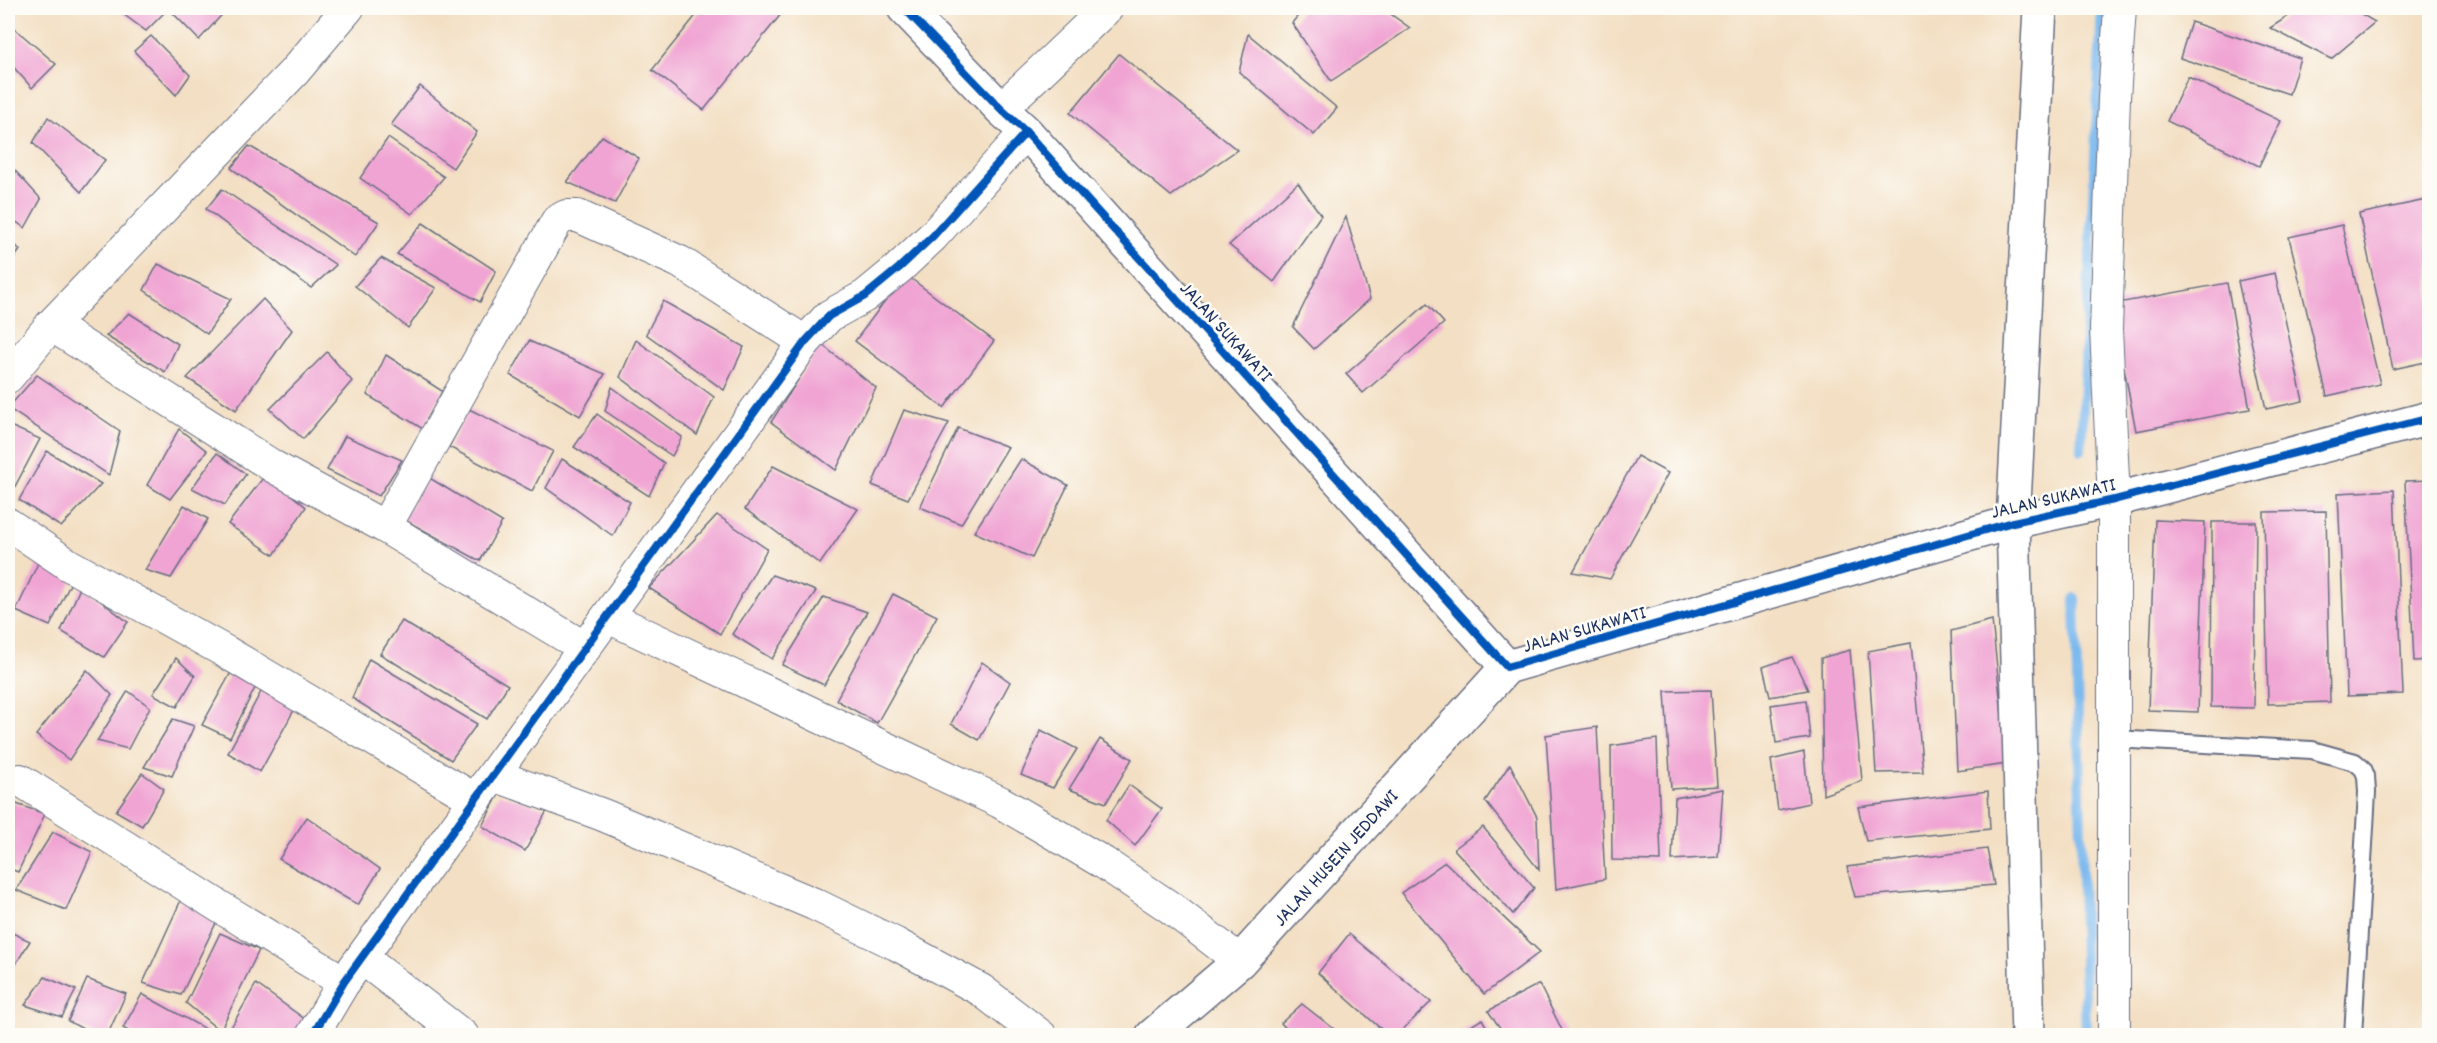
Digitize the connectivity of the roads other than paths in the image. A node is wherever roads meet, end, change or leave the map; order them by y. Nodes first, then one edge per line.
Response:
1 (348, 8) edge
2 (904, 8) edge
3 (1107, 8) edge
4 (2120, 8) edge
5 (2036, 12) edge
6 (1000, 109) junction
7 (1026, 132) junction
8 (51, 325) junction
9 (805, 342) junction
10 (8, 377) edge
11 (2430, 418) edge
12 (2106, 502) junction
13 (2013, 522) junction
14 (8, 524) edge
15 (384, 527) junction
16 (608, 617) junction
17 (585, 648) junction
18 (1507, 667) junction
19 (2114, 739) junction
20 (494, 775) junction
21 (20, 780) dead end
22 (476, 800) junction
23 (1240, 961) junction
24 (353, 970) junction
25 (312, 1035) edge
26 (463, 1035) edge
27 (1041, 1035) edge
28 (1152, 1035) edge
29 (2028, 1035) edge
30 (2114, 1035) edge
31 (2353, 1035) edge

1 - 8 street
2 - 6 street, JALAN SUKAWATI
3 - 6 street
4 - 12 street
5 - 13 street
6 - 7 street, JALAN SUKAWATI
7 - 9 street
7 - 18 street, JALAN SUKAWATI
8 - 10 street
8 - 15 street
9 - 15 street
9 - 16 street
11 - 12 street, JALAN SUKAWATI
12 - 13 street, JALAN SUKAWATI
12 - 19 street
13 - 18 street, JALAN SUKAWATI
13 - 29 street
14 - 22 street
15 - 17 street
16 - 17 street
16 - 23 street
17 - 20 street
18 - 23 street, JALAN HUSEIN JEDDAWI
19 - 30 street
19 - 31 lane
20 - 22 street
20 - 27 street
21 - 24 street
22 - 24 street
23 - 28 street, JALAN HUSEIN JEDDAWI
24 - 25 street
24 - 26 street

